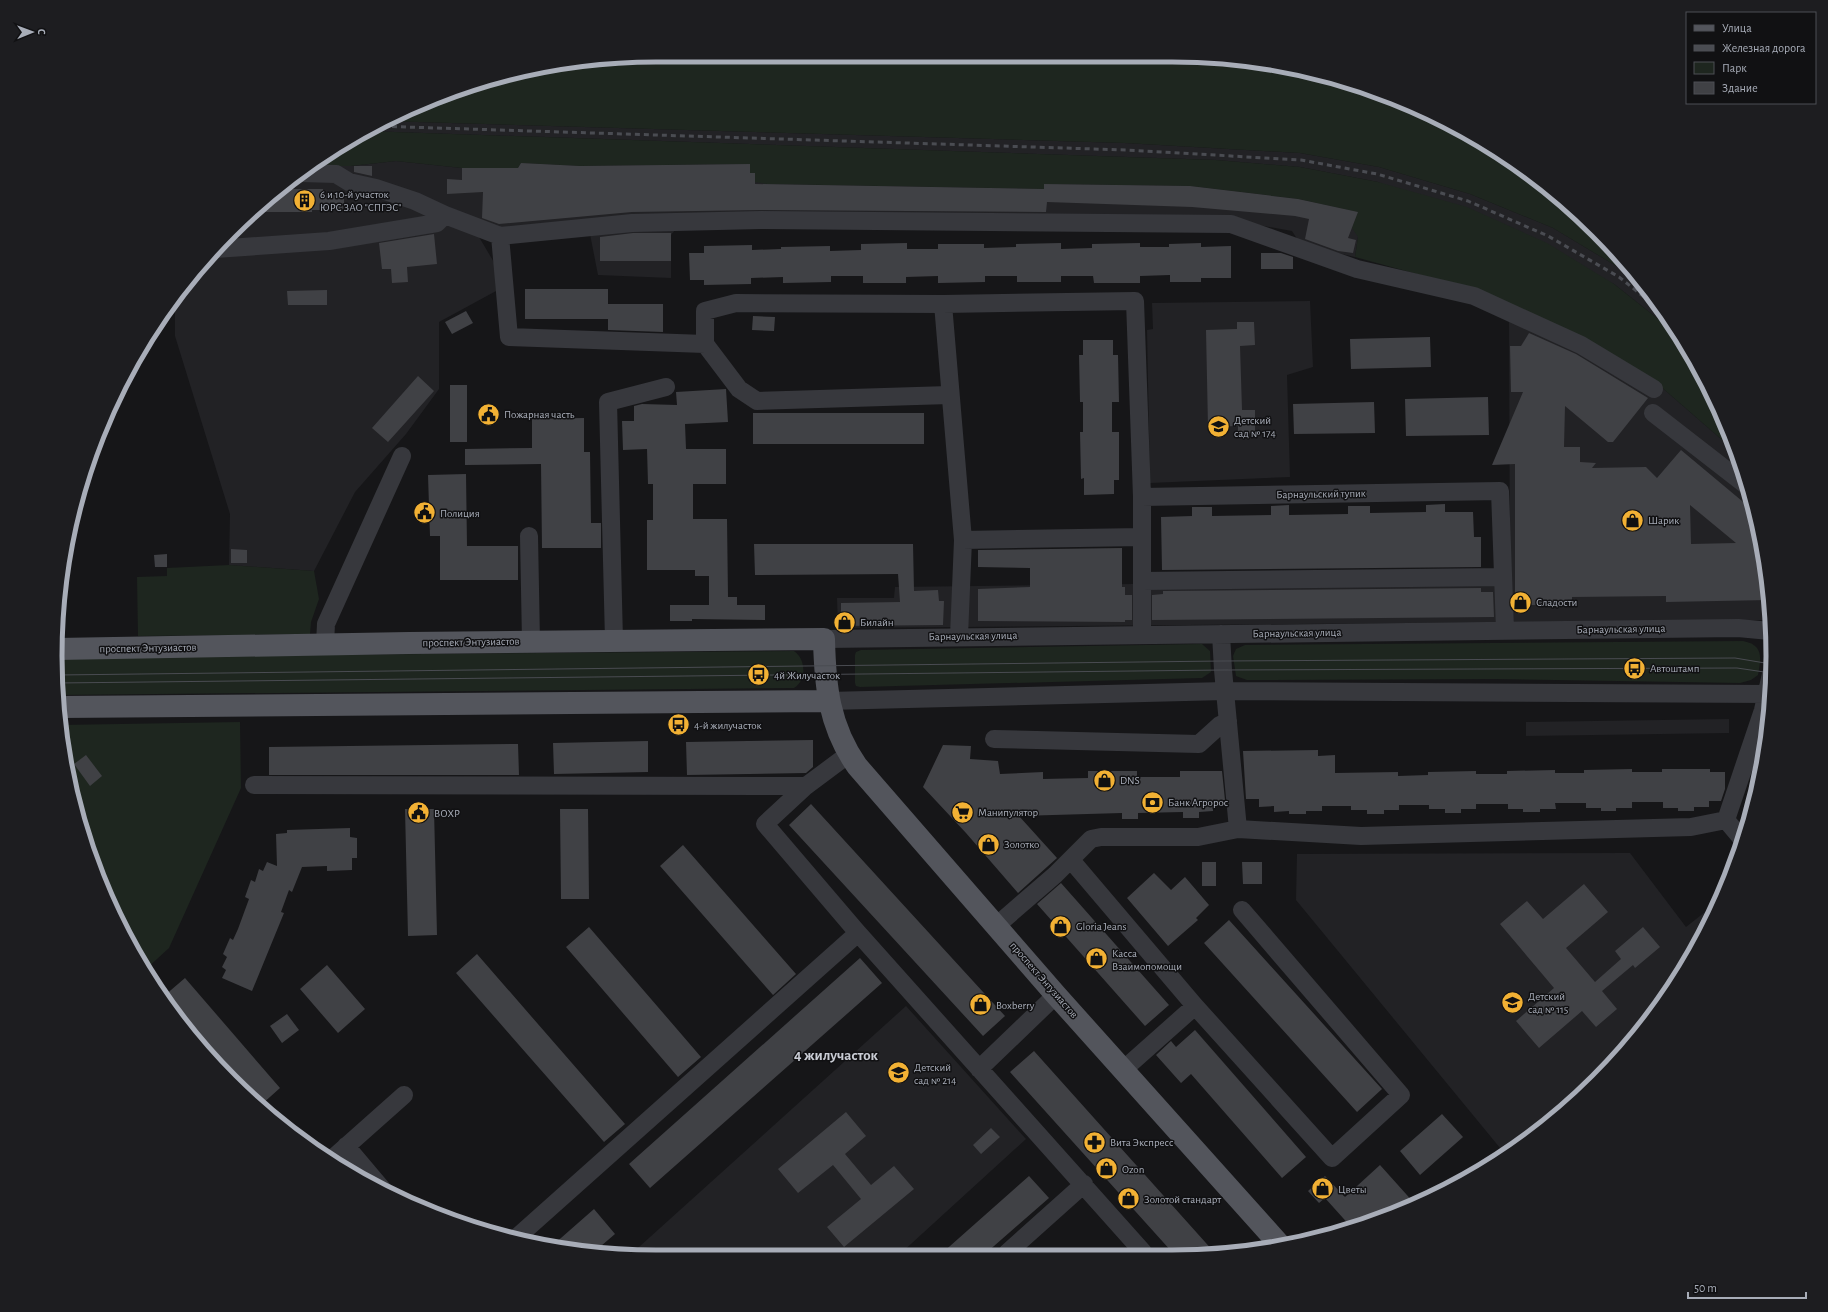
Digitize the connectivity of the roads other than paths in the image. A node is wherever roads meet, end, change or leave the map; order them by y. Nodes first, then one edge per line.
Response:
1 (310, 173) edge
2 (445, 215) junction
3 (500, 236) junction
4 (224, 248) edge
5 (943, 304) junction
6 (705, 344) junction
7 (666, 387) dead end
8 (1654, 389) dead end
9 (949, 395) junction
10 (1653, 413) dead end
11 (402, 456) dead end
12 (1739, 480) edge
13 (1142, 497) junction
14 (529, 536) dead end
15 (1142, 537) junction
16 (963, 540) junction
17 (1502, 577) junction
18 (1142, 581) junction
19 (1505, 630) junction
20 (1765, 631) edge
21 (1221, 634) junction
22 (1142, 635) junction
23 (959, 636) junction
24 (824, 639) junction
25 (614, 640) junction
26 (531, 642) junction
27 (326, 644) junction
28 (62, 649) edge
29 (1225, 691) junction
30 (1765, 694) edge
31 (828, 701) junction
32 (64, 707) edge
33 (1764, 708) edge
34 (1228, 721) junction
35 (994, 739) dead end
36 (849, 754) junction
37 (254, 785) dead end
38 (806, 786) junction
39 (1726, 820) junction
40 (1238, 829) junction
41 (1738, 834) edge
42 (1071, 860) junction
43 (1242, 910) dead end
44 (996, 926) junction
45 (858, 933) junction
46 (1056, 995) junction
47 (1195, 1006) junction
48 (979, 1069) junction
49 (1123, 1070) junction
50 (404, 1095) dead end
51 (346, 1146) junction
52 (335, 1156) edge
53 (373, 1178) edge
54 (1084, 1184) junction
55 (519, 1234) edge
56 (1276, 1241) edge
57 (1010, 1250) edge
58 (1141, 1250) edge

1 - 2 street
2 - 3 street
2 - 4 street
3 - 6 street
3 - 8 street
5 - 6 street
5 - 9 street
5 - 13 street
6 - 9 street
7 - 25 street
9 - 16 street
10 - 12 street
11 - 27 street
13 - 15 street
13 - 17 street, Барнаульский тупик
14 - 26 street
15 - 16 street
15 - 18 street
16 - 23 street
17 - 18 street
17 - 19 street
18 - 22 street
19 - 20 street, Барнаульская улица
19 - 21 street, Барнаульская улица
21 - 22 street, Барнаульская улица
21 - 29 street
22 - 23 street, Барнаульская улица
23 - 24 street, Барнаульская улица
24 - 25 main road, проспект Энтузиастов
24 - 31 main road, проспект Энтузиастов
25 - 26 main road, проспект Энтузиастов
26 - 27 main road, проспект Энтузиастов
27 - 28 main road, проспект Энтузиастов
29 - 30 street
29 - 31 street
29 - 34 street
31 - 32 main road
31 - 36 main road, проспект Энтузиастов
33 - 39 street
34 - 35 street
34 - 40 street
36 - 38 street
36 - 44 main road, проспект Энтузиастов
37 - 38 street
38 - 45 street
39 - 40 street
39 - 41 street
40 - 42 street
42 - 44 street
42 - 47 street
43 - 47 street
44 - 46 main road, проспект Энтузиастов
45 - 48 street
45 - 55 street
46 - 48 street
46 - 49 main road, проспект Энтузиастов
47 - 49 street
48 - 54 street
49 - 56 main road, проспект Энтузиастов
50 - 51 street
51 - 52 street
51 - 53 street
54 - 57 street
54 - 58 street

